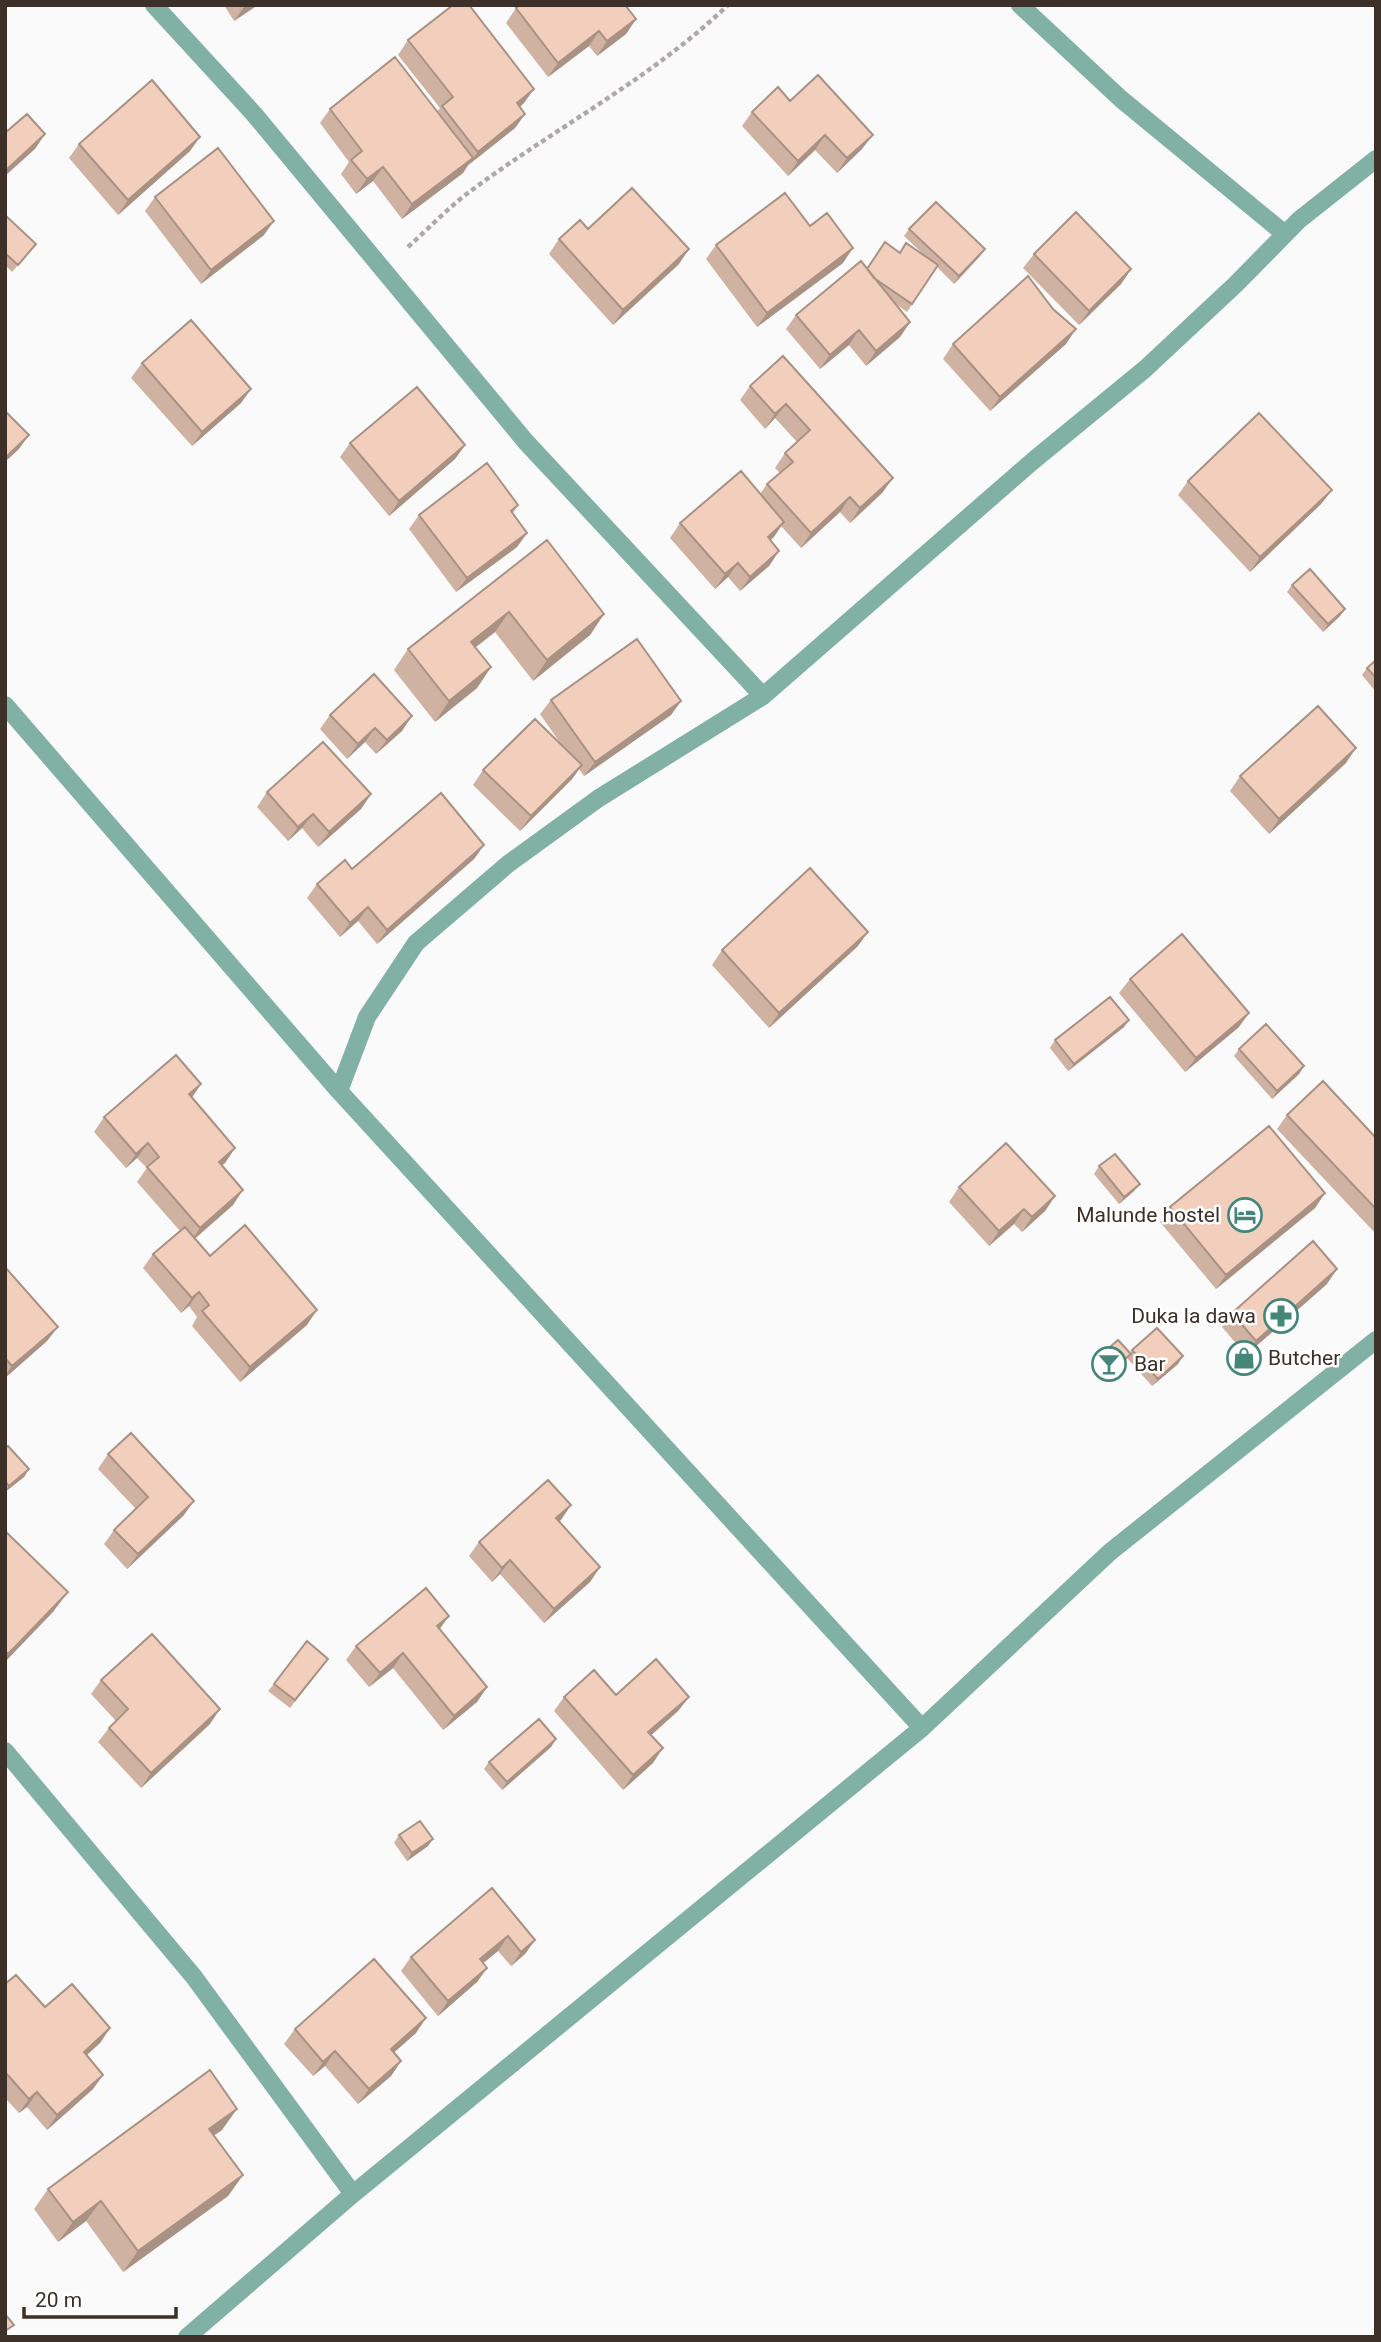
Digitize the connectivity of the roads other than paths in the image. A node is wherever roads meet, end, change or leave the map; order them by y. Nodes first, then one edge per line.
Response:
1 (154, 5) edge
2 (1020, 5) edge
3 (1376, 159) edge
4 (1285, 234) junction
5 (763, 696) junction
6 (5, 705) edge
7 (339, 1091) junction
8 (1376, 1340) edge
9 (922, 1728) junction
10 (5, 1751) edge
11 (353, 2194) junction
12 (187, 2337) edge

1 - 5 street
2 - 4 street
3 - 4 street
4 - 5 street
5 - 7 street
6 - 7 street
7 - 9 street
8 - 9 street
9 - 11 street
10 - 11 street
11 - 12 street

